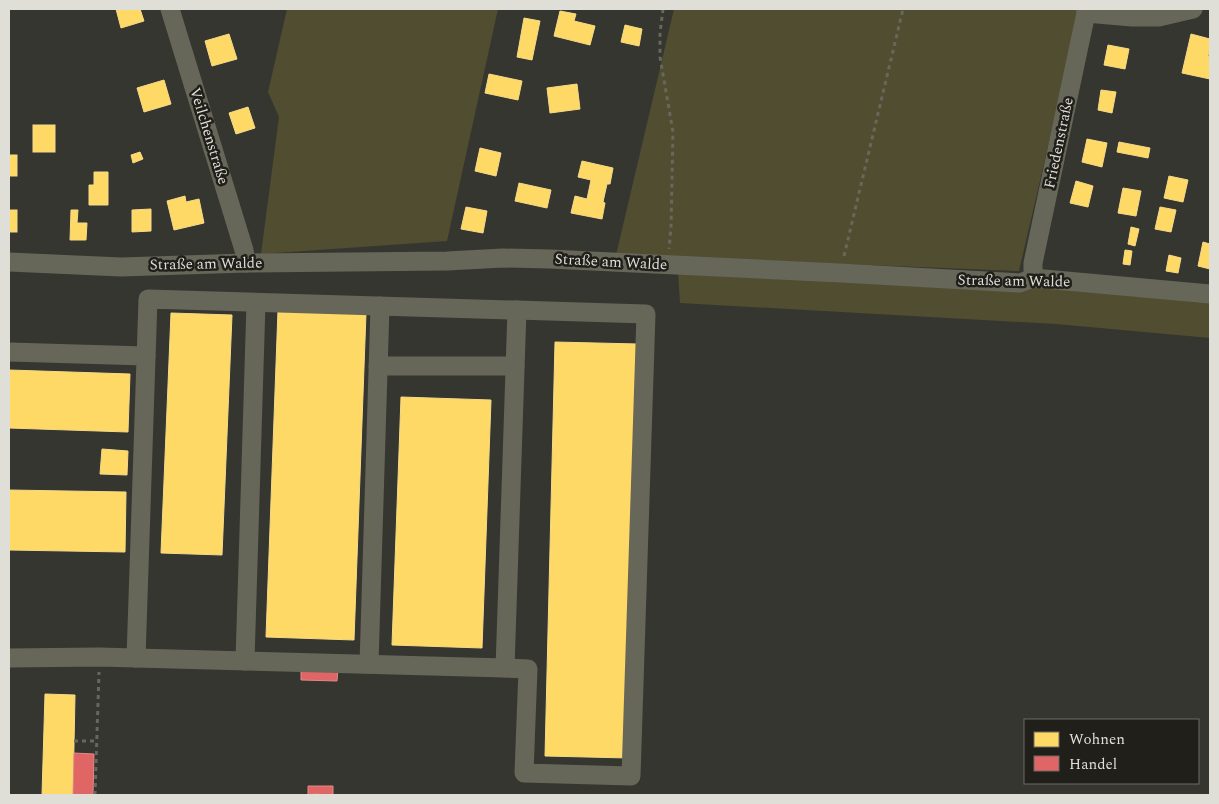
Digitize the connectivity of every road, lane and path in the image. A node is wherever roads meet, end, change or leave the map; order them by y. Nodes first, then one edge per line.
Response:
1 (170, 9) edge
2 (662, 9) edge
3 (903, 9) edge
4 (1193, 9) edge
5 (1086, 11) edge
6 (9, 262) edge
7 (246, 263) junction
8 (667, 265) junction
9 (840, 273) junction
10 (1033, 278) junction
11 (1210, 294) edge
12 (256, 302) junction
13 (380, 306) junction
14 (517, 310) junction
15 (9, 352) edge
16 (146, 356) junction
17 (378, 366) junction
18 (515, 366) junction
19 (99, 656) junction
20 (9, 658) edge
21 (136, 658) junction
22 (245, 661) junction
23 (368, 664) junction
24 (505, 668) junction
25 (74, 740) dead end
26 (97, 741) junction
27 (95, 795) edge

1 - 7 street, Veilchenstraße
2 - 8 path
3 - 9 path
4 - 5 street
5 - 10 street, Friedenstraße
6 - 7 street, Straße am Walde
7 - 8 street, Straße am Walde
8 - 9 street, Straße am Walde
9 - 10 street, Straße am Walde
10 - 11 street, Straße am Walde
12 - 13 street
12 - 16 street
12 - 22 street
13 - 14 street
13 - 17 street
14 - 18 street
14 - 24 street
15 - 16 street
16 - 21 street
17 - 18 street
17 - 23 street
18 - 24 street
19 - 20 street
19 - 21 street
19 - 26 path
21 - 22 street
22 - 23 street
23 - 24 street
25 - 26 path
26 - 27 path

